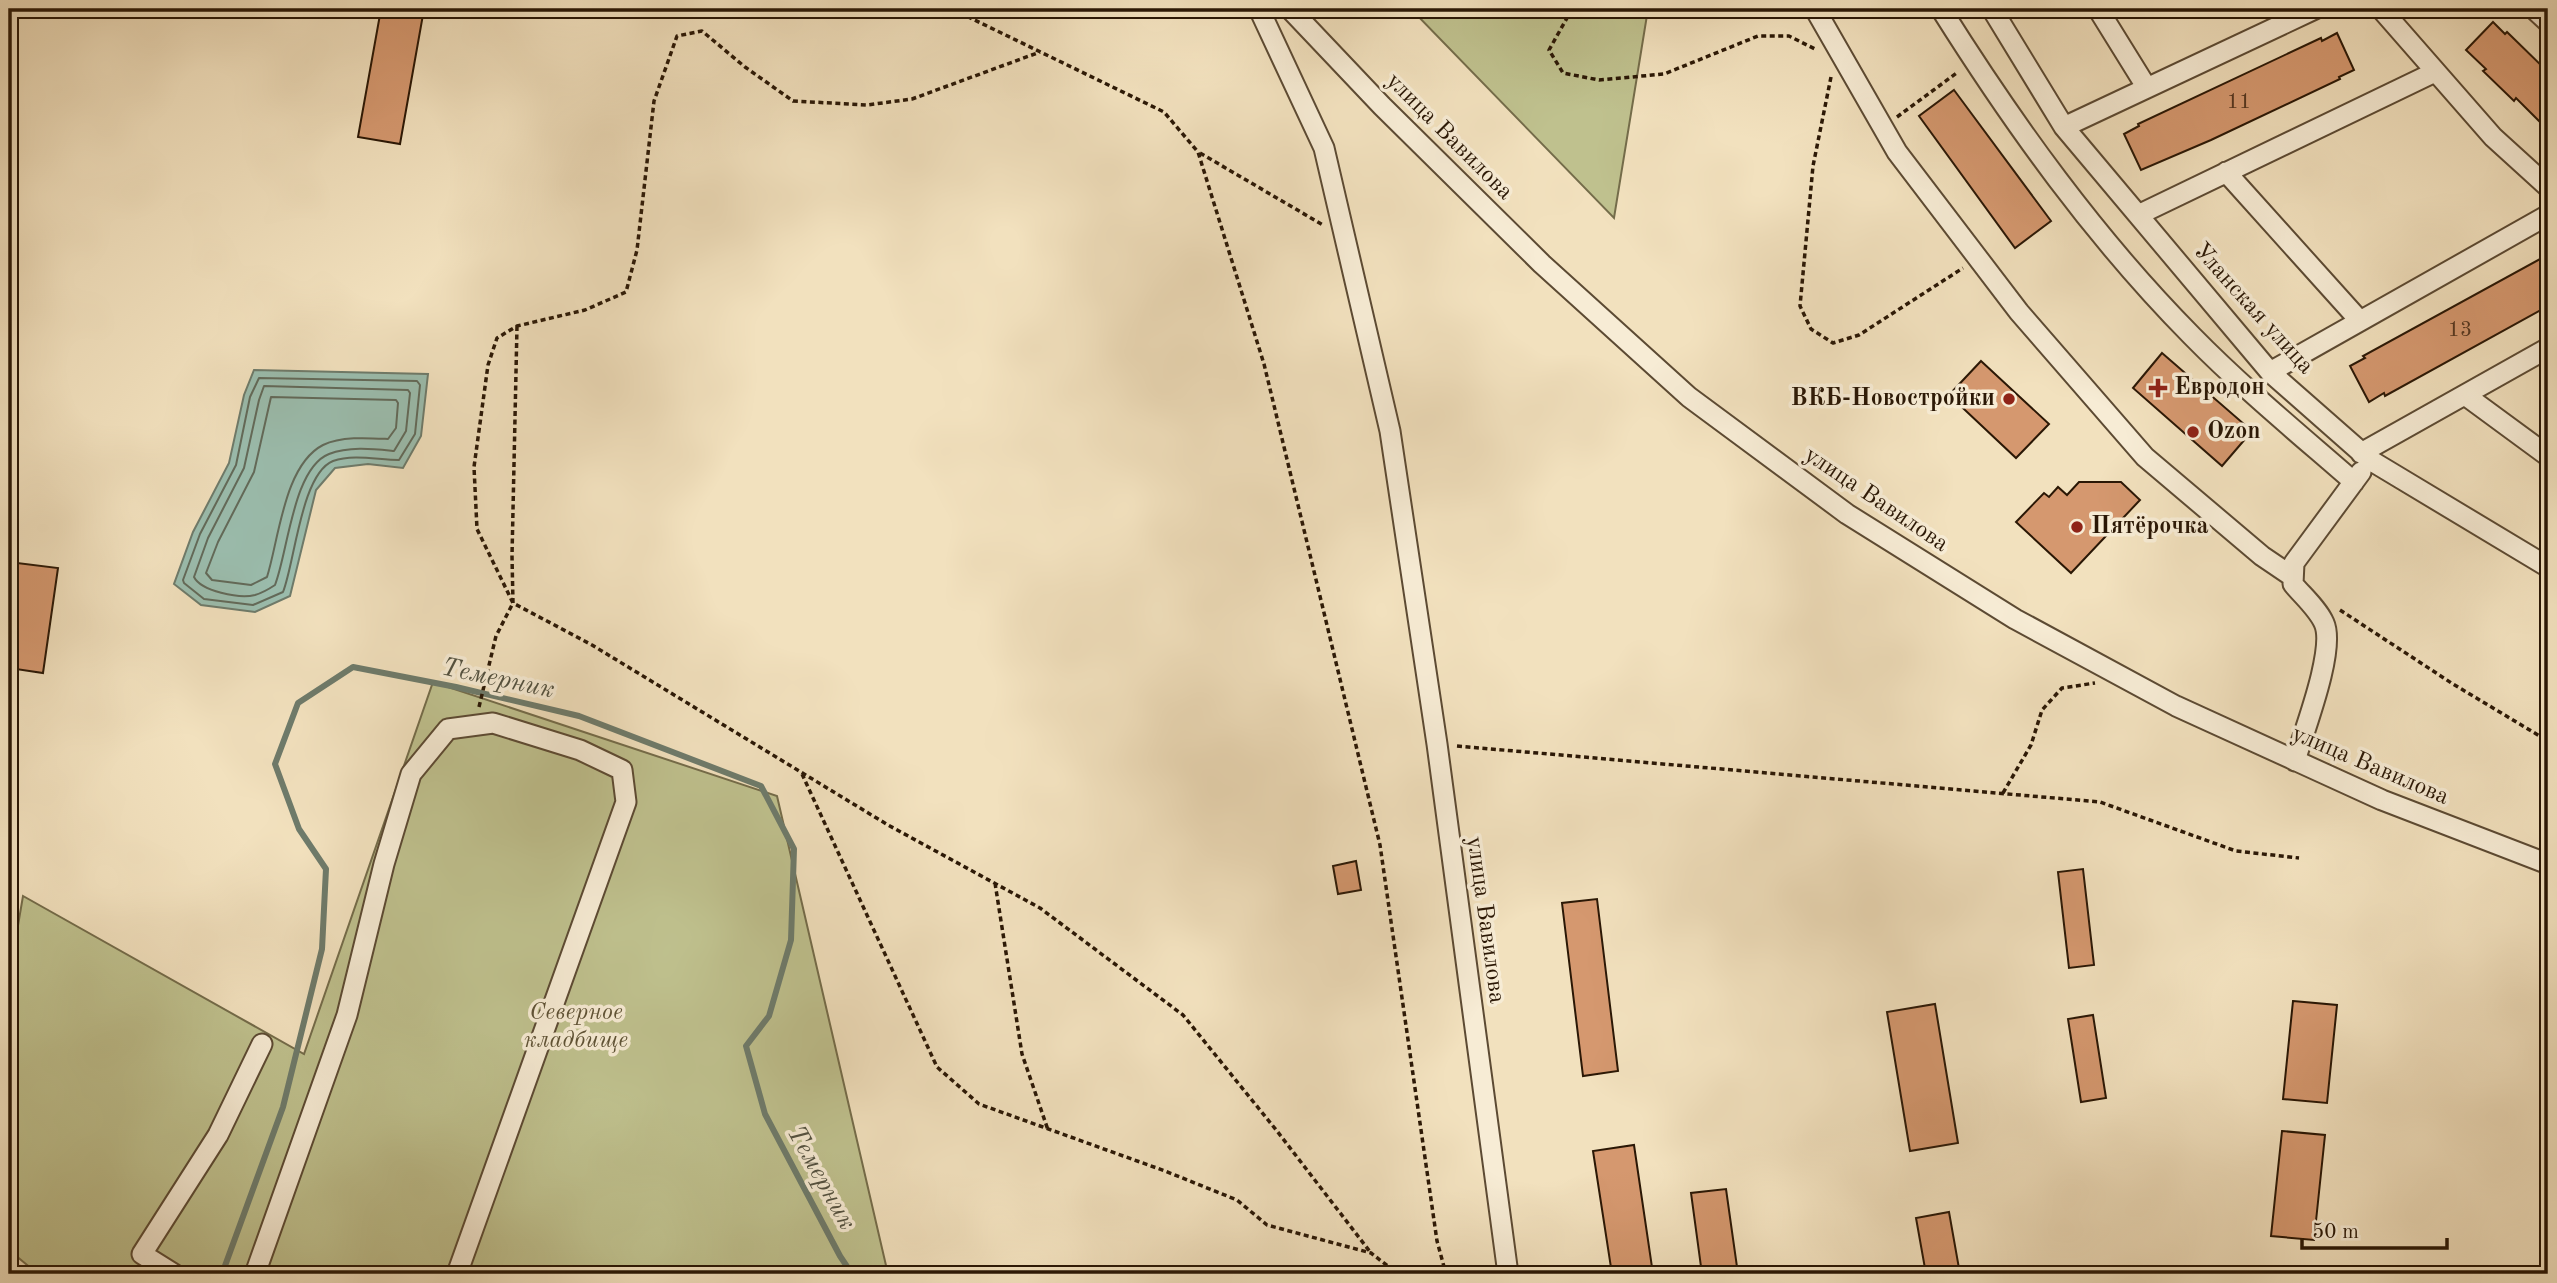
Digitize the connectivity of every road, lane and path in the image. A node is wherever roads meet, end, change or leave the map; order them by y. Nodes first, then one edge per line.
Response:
1 (952, 9) edge
2 (1259, 9) edge
3 (1290, 9) edge
4 (1572, 9) edge
5 (1815, 9) edge
6 (1941, 9) edge
7 (1992, 9) edge
8 (2098, 9) edge
9 (2315, 9) edge
10 (2381, 9) edge
11 (2534, 9) edge
12 (2548, 22) edge
13 (1818, 50) dead end
14 (1041, 52) junction
15 (1973, 60) junction
16 (1833, 69) dead end
17 (2435, 72) junction
18 (2147, 88) junction
19 (1889, 108) dead end
20 (2064, 127) junction
21 (1198, 152) junction
22 (2225, 172) junction
23 (2548, 187) edge
24 (2138, 215) junction
25 (2548, 215) edge
26 (1345, 237) junction
27 (1978, 259) junction
28 (2360, 321) junction
29 (517, 326) junction
30 (2548, 348) edge
31 (2270, 372) junction
32 (2465, 395) junction
33 (2548, 456) edge
34 (2366, 457) junction
35 (2354, 482) junction
36 (2544, 560) edge
37 (2293, 577) junction
38 (513, 603) junction
39 (2337, 608) dead end
40 (2127, 679) junction
41 (474, 726) junction
42 (2548, 741) edge
43 (1437, 744) junction
44 (2295, 761) junction
45 (801, 772) junction
46 (2003, 793) junction
47 (2299, 858) dead end
48 (2548, 864) edge
49 (995, 883) junction
50 (262, 1044) dead end
51 (1048, 1130) junction
52 (1371, 1253) junction
53 (174, 1274) edge
54 (255, 1274) edge
55 (457, 1274) edge
56 (1398, 1274) edge
57 (1446, 1274) edge
58 (1508, 1274) edge

1 - 14 path
2 - 26 street, улица Вавилова
3 - 40 street, улица Вавилова
4 - 13 path
5 - 27 street
6 - 15 street
7 - 20 street, Уланская улица
8 - 18 street
9 - 18 street
10 - 17 street
11 - 12 street
14 - 21 path
14 - 29 path
15 - 19 path
15 - 35 street
16 - 27 path
17 - 22 street
17 - 23 street
18 - 20 street
20 - 24 street, Уланская улица
21 - 26 path
21 - 57 path
22 - 24 street
22 - 28 street
24 - 31 street, Уланская улица
25 - 28 street
26 - 43 street, улица Вавилова
27 - 37 street
28 - 31 street
29 - 38 path
29 - 38 path
30 - 32 street
31 - 34 street, Уланская улица
32 - 33 street
32 - 34 street
34 - 35 street
34 - 36 street, Уланская улица
35 - 37 street
37 - 44 street
38 - 41 path
38 - 45 path
39 - 42 path
40 - 44 street, улица Вавилова
40 - 46 path
41 - 54 street
41 - 55 street
43 - 46 path
43 - 58 street, улица Вавилова
44 - 48 street, улица Вавилова
45 - 49 path
45 - 51 path
46 - 47 path
49 - 51 path
49 - 52 path
50 - 53 street
51 - 52 path
52 - 56 path

